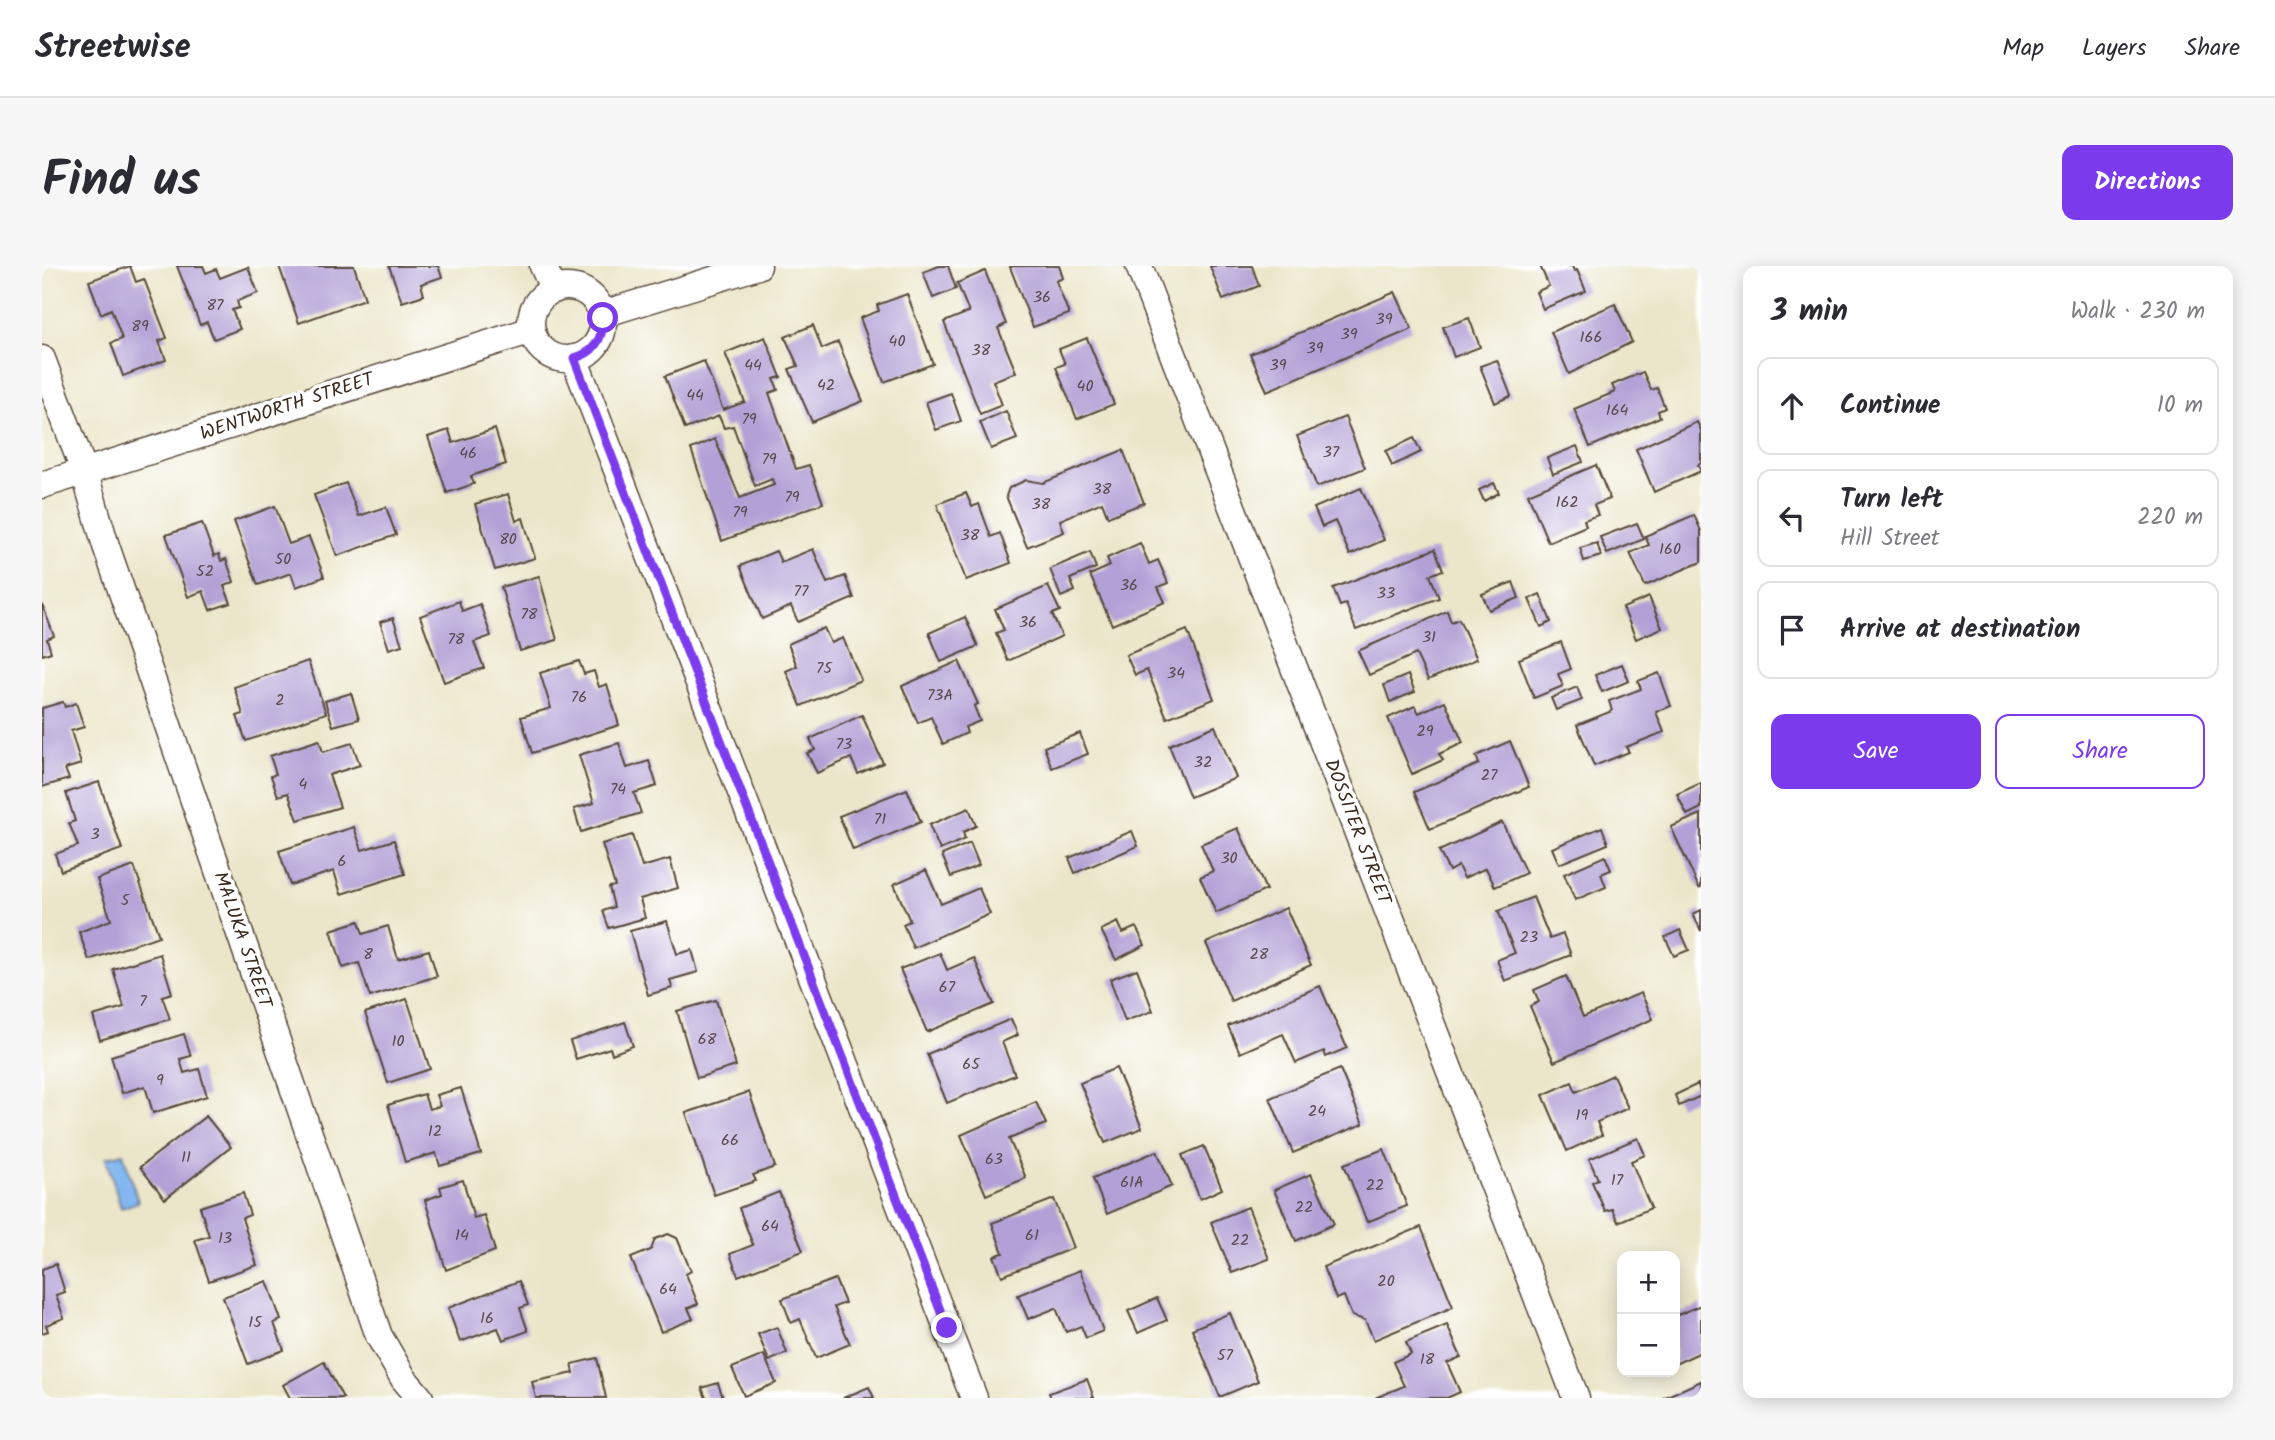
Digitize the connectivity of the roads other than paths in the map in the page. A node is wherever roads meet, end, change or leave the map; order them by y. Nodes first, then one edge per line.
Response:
1 (542, 266) edge
2 (758, 266) edge
3 (1139, 266) edge
4 (554, 290) junction
5 (603, 314) junction
6 (532, 330) junction
7 (574, 358) junction
8 (42, 359) edge
9 (84, 471) junction
10 (42, 485) edge
11 (420, 1398) edge
12 (974, 1398) edge
13 (1576, 1398) edge

1 - 4 street
2 - 5 street
3 - 13 street, DOSSITER STREET
4 - 5 street
4 - 6 street
5 - 7 street
6 - 7 street
6 - 9 street, WENTWORTH STREET
7 - 12 street
8 - 9 street, MALUKA STREET
9 - 10 street, WENTWORTH STREET
9 - 11 street, MALUKA STREET

